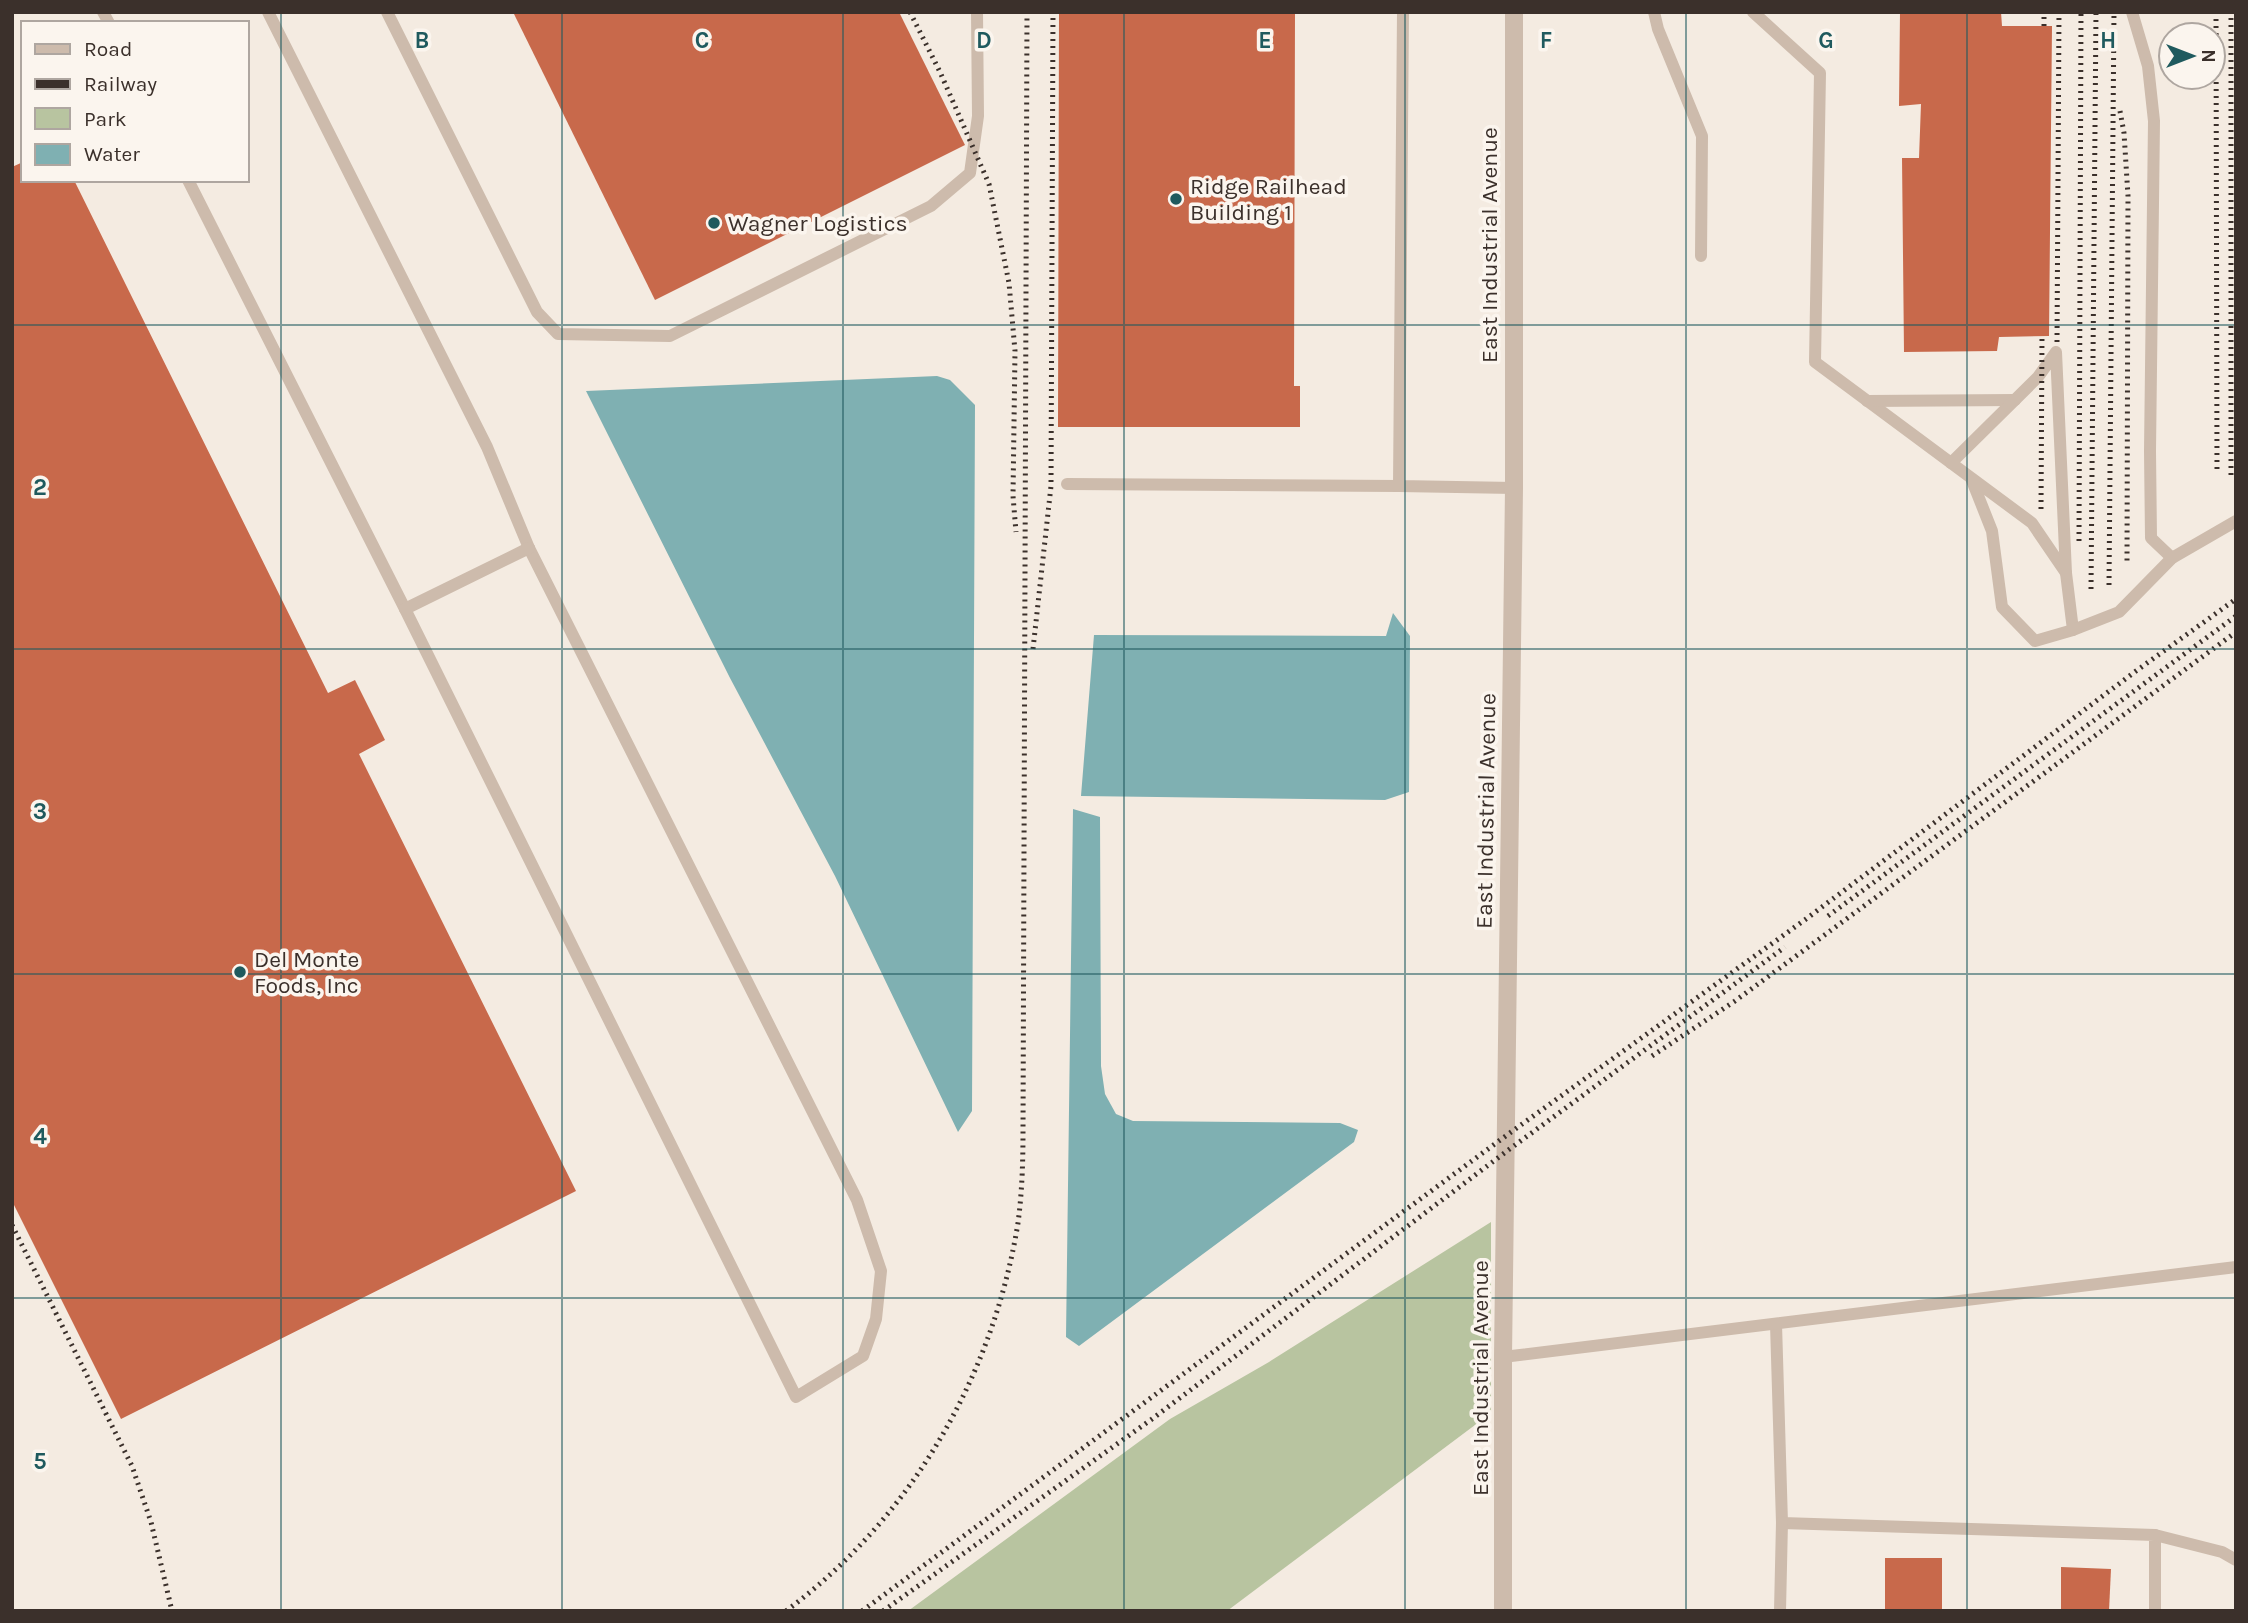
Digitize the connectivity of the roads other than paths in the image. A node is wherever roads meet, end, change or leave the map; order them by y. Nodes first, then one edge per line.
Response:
1 (268, 12) edge
2 (387, 12) edge
3 (977, 12) edge
4 (1403, 12) edge
5 (1514, 12) edge
6 (1654, 12) edge
7 (1753, 12) edge
8 (2132, 12) edge
9 (189, 182) edge
10 (1701, 256) dead end
11 (2015, 400) junction
12 (1867, 401) junction
13 (1951, 463) junction
14 (1971, 478) junction
15 (1067, 484) dead end
16 (1399, 486) junction
17 (1514, 488) junction
18 (2236, 521) edge
19 (529, 548) junction
20 (2172, 558) junction
21 (2066, 573) junction
22 (405, 609) junction
23 (2073, 630) junction
24 (2236, 1267) edge
25 (1776, 1324) junction
26 (1503, 1357) junction
27 (1782, 1522) junction
28 (2155, 1535) junction
29 (2236, 1560) edge
30 (1503, 1611) edge
31 (1780, 1611) edge
32 (2155, 1611) edge

1 - 19 lane
2 - 3 lane
4 - 16 lane
5 - 17 street, East Industrial Avenue
6 - 10 lane
7 - 12 lane
8 - 20 lane
9 - 22 lane
11 - 12 lane
11 - 13 lane
11 - 21 lane
12 - 13 lane
13 - 14 lane
14 - 21 lane
14 - 23 lane
15 - 16 lane
16 - 17 lane
17 - 26 street, East Industrial Avenue
18 - 20 lane
19 - 22 lane
19 - 22 lane
20 - 23 lane
21 - 23 lane
24 - 25 lane
25 - 26 lane
25 - 27 lane
26 - 30 street, East Industrial Avenue
27 - 28 lane
27 - 31 lane
28 - 29 lane
28 - 32 lane

